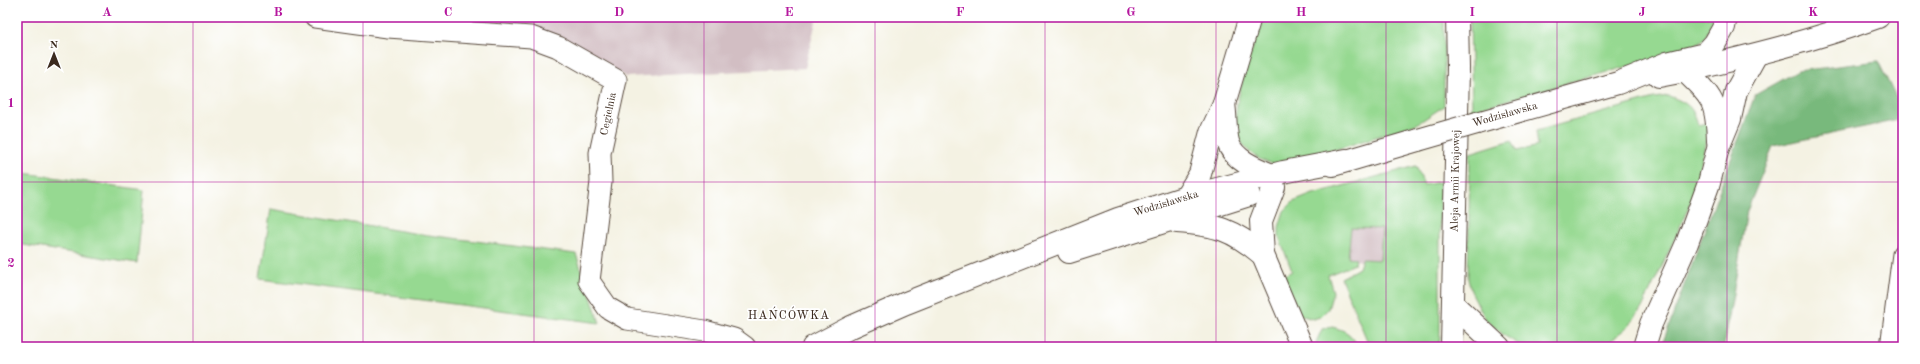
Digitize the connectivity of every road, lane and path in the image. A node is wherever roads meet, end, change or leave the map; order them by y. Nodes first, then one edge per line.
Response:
1 (315, 17) edge
2 (1250, 17) edge
3 (1456, 17) edge
4 (1726, 17) edge
5 (1836, 17) edge
6 (1878, 17) edge
7 (1705, 54) junction
8 (1756, 55) junction
9 (1685, 71) junction
10 (1618, 83) junction
11 (1224, 104) junction
12 (1718, 148) junction
13 (1273, 181) junction
14 (1186, 197) junction
15 (1168, 221) junction
16 (1903, 254) edge
17 (1263, 255) junction
18 (992, 270) junction
19 (1454, 305) junction
20 (1651, 324) junction
21 (1453, 346) edge
22 (745, 347) edge
23 (812, 347) edge
24 (1302, 347) edge
25 (1499, 347) edge
26 (1627, 347) edge
27 (1644, 347) edge
28 (1891, 347) edge

1 - 22 street, Cegielnia
2 - 11 main road
3 - 19 main road, Aleja Armii Krajowej
4 - 7 main road
5 - 7 main road, Wodzisławska
6 - 8 main road, Wodzisławska
7 - 10 main road, Wodzisławska
8 - 9 main road, Wodzisławska
8 - 12 main road
9 - 10 main road, Wodzisławska
9 - 12 main road
10 - 13 main road, Wodzisławska, bridge
11 - 13 main road
11 - 14 main road
12 - 20 main road
13 - 14 main road, Wodzisławska
13 - 15 main road, Wodzisławska
13 - 17 main road
14 - 18 main road, Wodzisławska
15 - 17 main road
15 - 18 main road, Wodzisławska
16 - 28 street
17 - 24 main road
18 - 23 main road, Wodzisławska
19 - 21 main road, Aleja Armii Krajowej
19 - 25 main road
20 - 26 main road
20 - 27 main road

